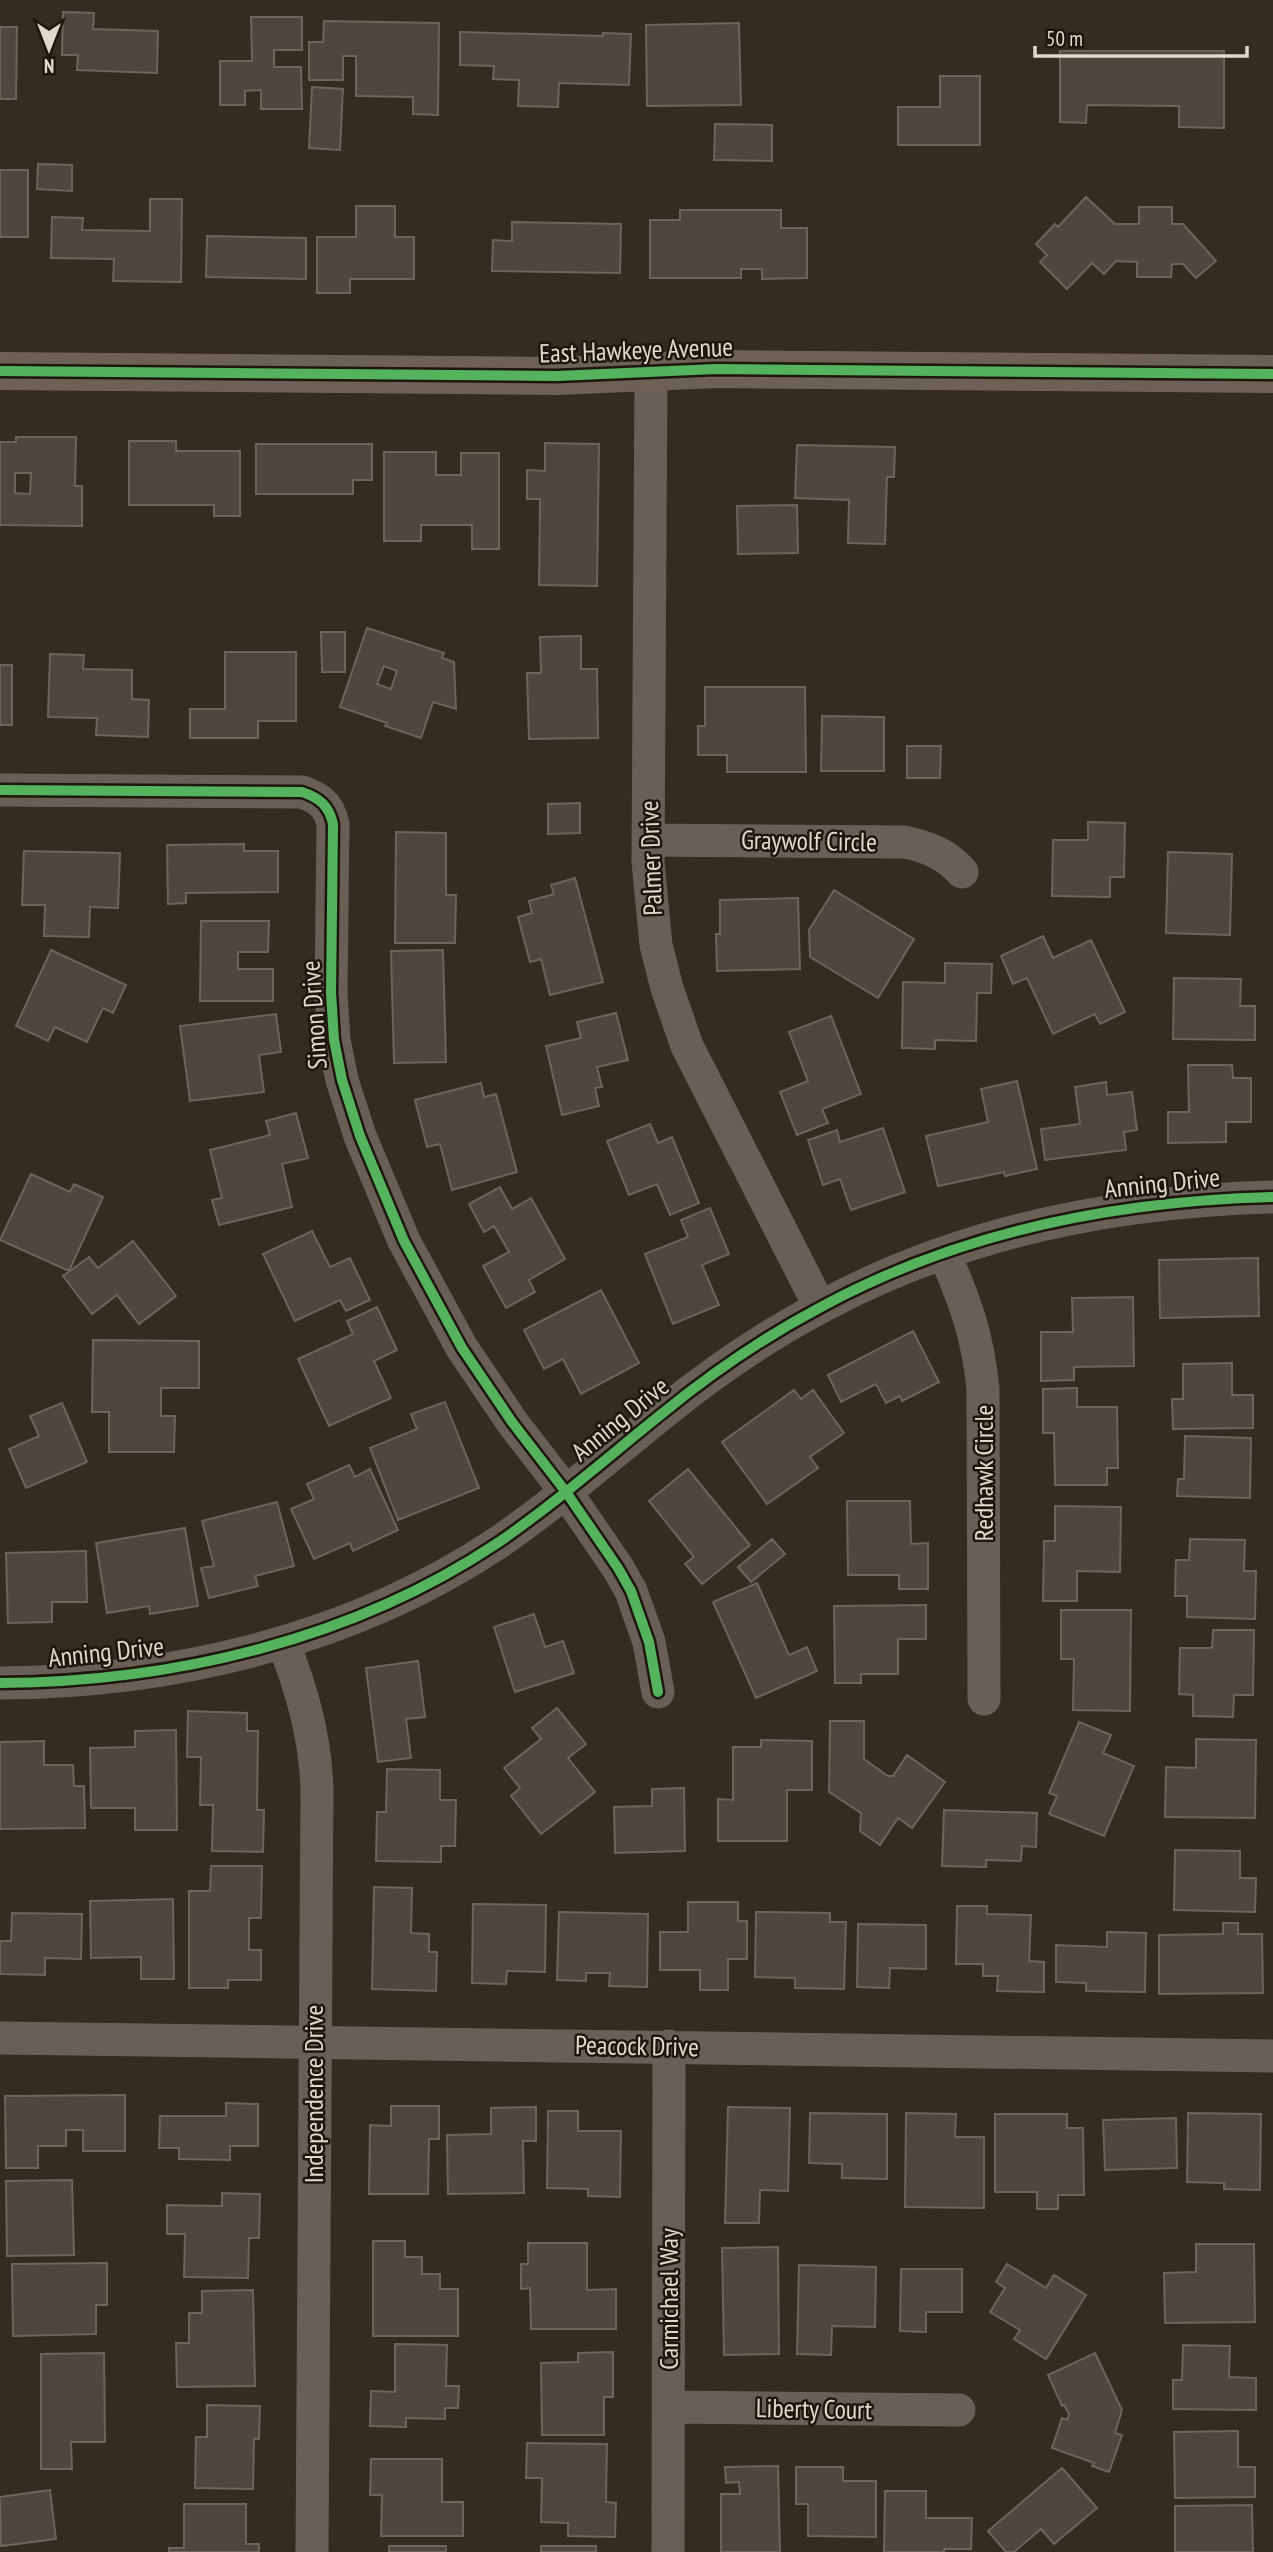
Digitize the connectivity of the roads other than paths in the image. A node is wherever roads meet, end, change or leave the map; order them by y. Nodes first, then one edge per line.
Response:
1 (0, 371) edge
2 (650, 373) junction
3 (1273, 374) edge
4 (0, 790) edge
5 (648, 840) junction
6 (962, 872) dead end
7 (1273, 1197) edge
8 (944, 1253) junction
9 (820, 1307) junction
10 (566, 1492) junction
11 (283, 1642) junction
12 (0, 1683) edge
13 (658, 1692) dead end
14 (984, 1699) dead end
15 (0, 2038) edge
16 (314, 2042) junction
17 (669, 2046) junction
18 (1273, 2056) edge
19 (668, 2407) junction
20 (959, 2410) dead end
21 (313, 2552) edge
22 (668, 2552) edge

1 - 2 street, East Hawkeye Avenue
2 - 3 street, East Hawkeye Avenue
2 - 5 street, Palmer Drive
4 - 10 street, Simon Drive
5 - 6 street, Graywolf Circle
5 - 9 street, Palmer Drive
7 - 8 street, Anning Drive
8 - 9 street, Anning Drive
8 - 14 street, Redhawk Circle
9 - 10 street, Anning Drive
10 - 11 street, Anning Drive
10 - 13 street, Simon Drive
11 - 12 street, Anning Drive
11 - 16 street, Independence Drive
15 - 16 street, Peacock Drive
16 - 17 street, Peacock Drive
16 - 21 street, Independence Drive
17 - 18 street, Peacock Drive
17 - 19 street, Carmichael Way
19 - 20 street, Liberty Court
19 - 22 street, Carmichael Way

